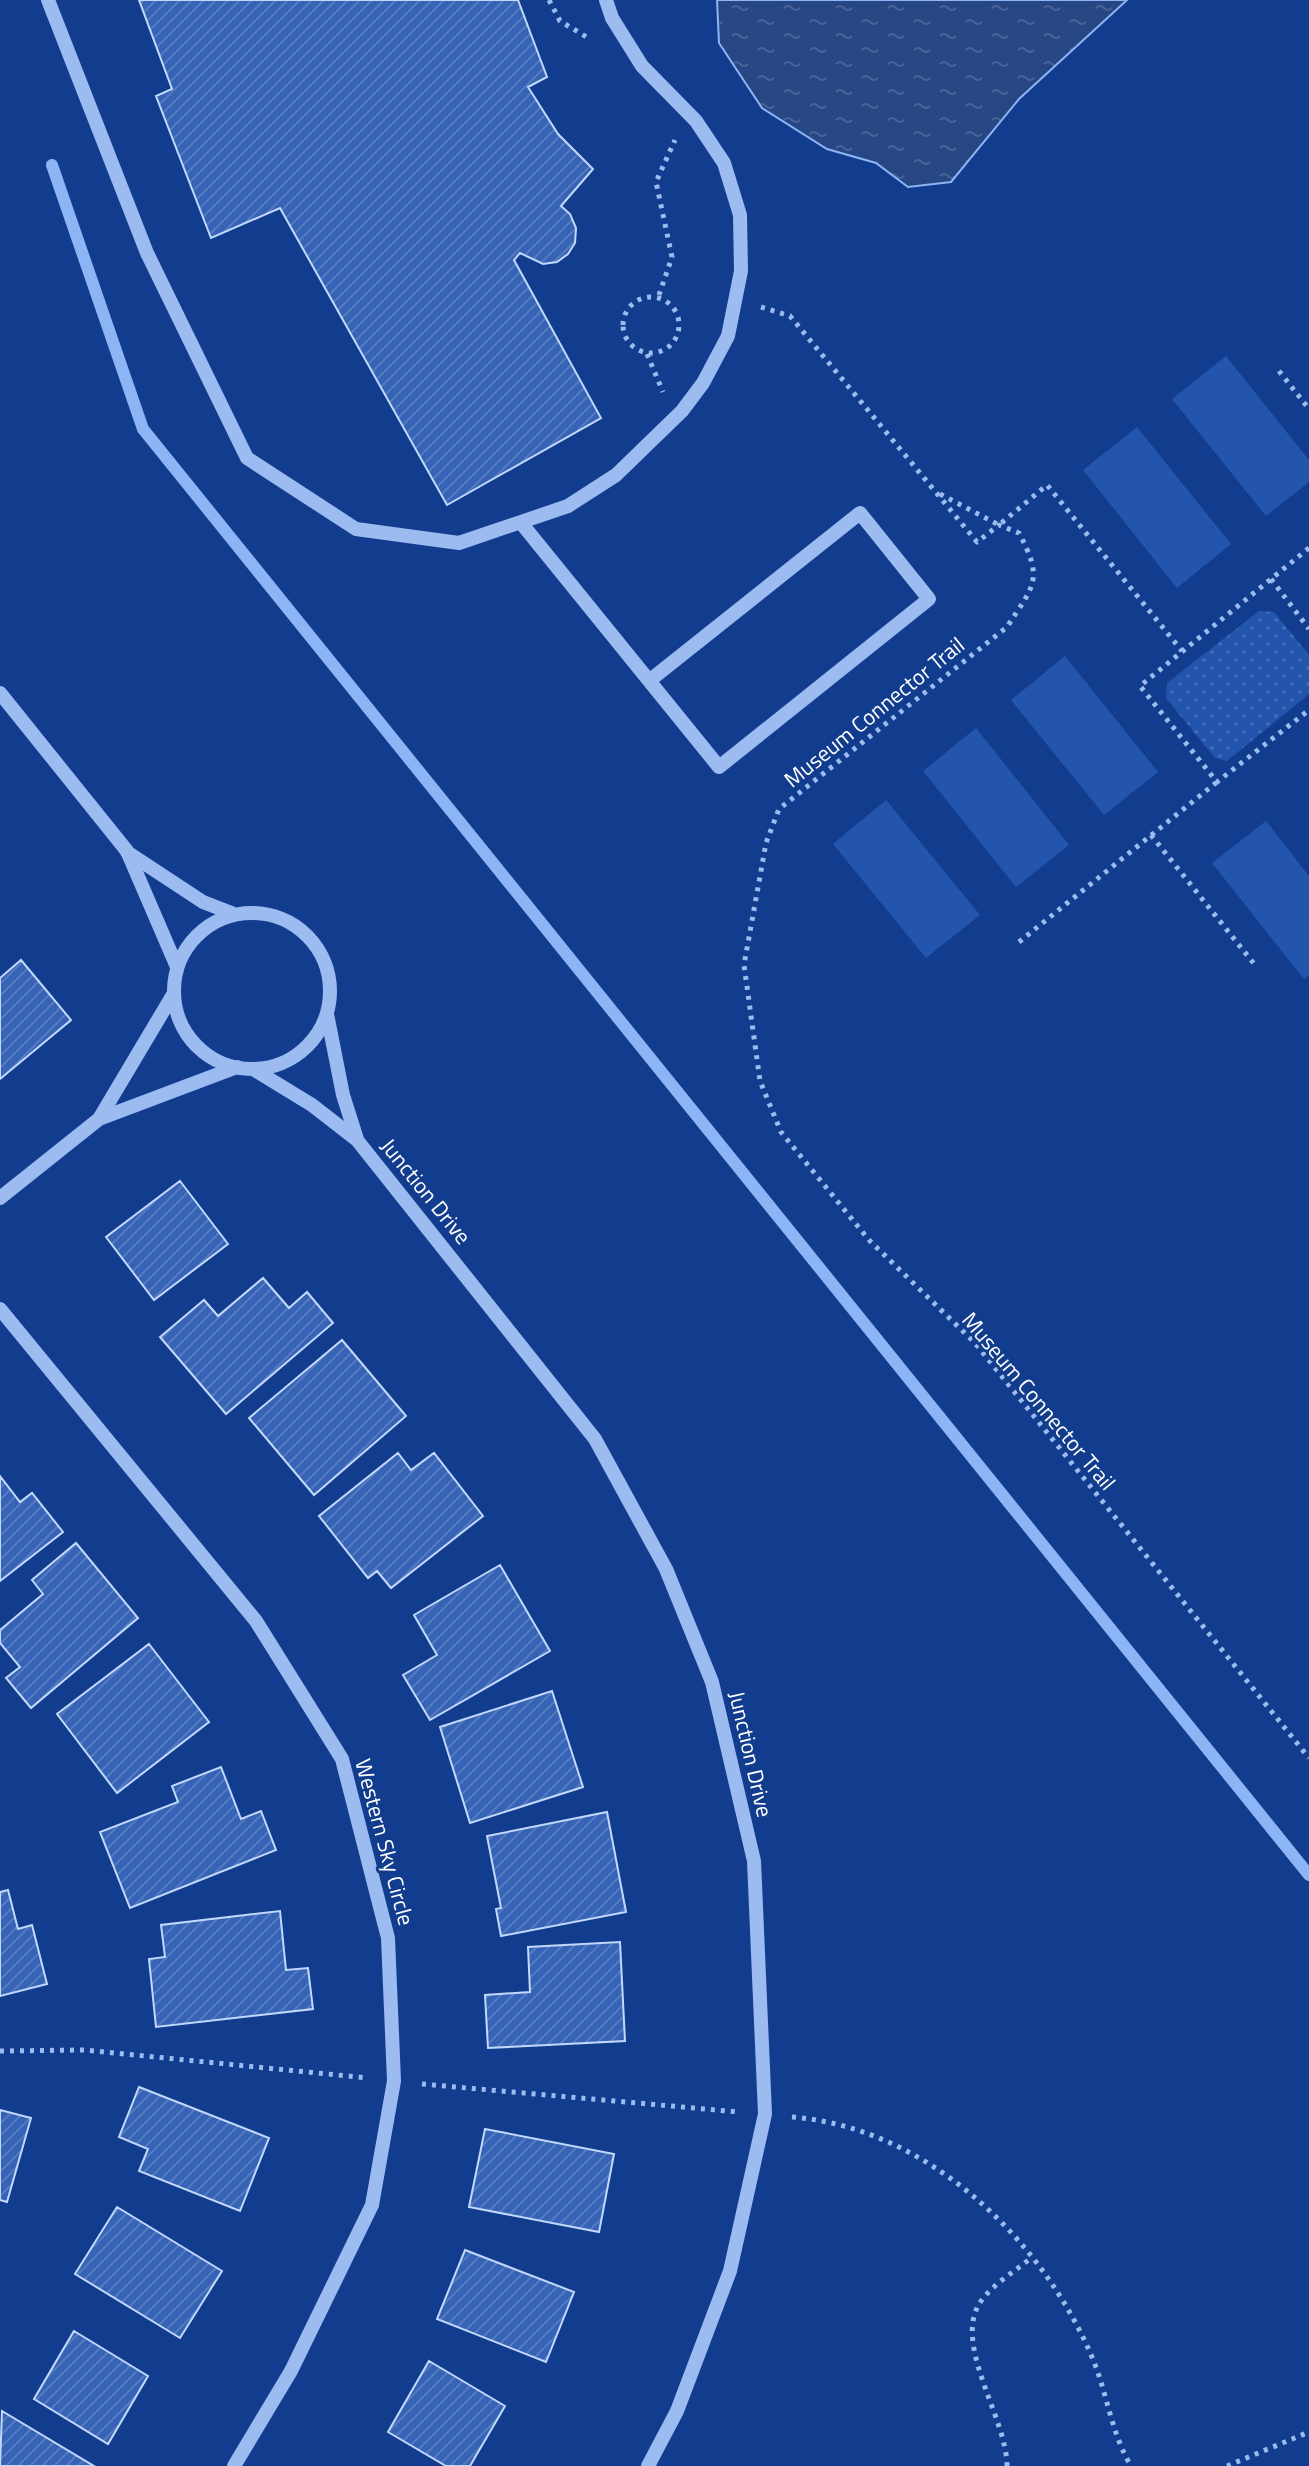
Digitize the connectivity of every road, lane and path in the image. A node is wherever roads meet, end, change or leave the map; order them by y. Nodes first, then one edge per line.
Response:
1 (48, 0) edge
2 (549, 0) edge
3 (606, 0) edge
4 (596, 42) dead end
5 (680, 132) dead end
6 (659, 295) junction
7 (753, 310) dead end
8 (647, 354) junction
9 (1279, 371) dead end
10 (1309, 409) edge
11 (682, 411) junction
12 (936, 492) junction
13 (522, 524) junction
14 (999, 525) junction
15 (1309, 548) edge
16 (1271, 579) junction
17 (1309, 616) edge
18 (1303, 621) junction
19 (1309, 629) edge
20 (1182, 651) junction
21 (649, 681) junction
22 (0, 693) edge
23 (1309, 710) edge
24 (1217, 782) junction
25 (1151, 835) junction
26 (127, 851) junction
27 (234, 914) junction
28 (1019, 942) dead end
29 (1255, 965) dead end
30 (177, 967) junction
31 (174, 993) junction
32 (327, 1014) junction
33 (237, 1067) junction
34 (253, 1069) junction
35 (99, 1119) junction
36 (357, 1140) junction
37 (0, 1198) edge
38 (0, 1309) edge
39 (1309, 1758) edge
40 (0, 2051) edge
41 (394, 2081) junction
42 (765, 2114) junction
43 (1032, 2257) junction
44 (1309, 2432) edge
45 (234, 2466) edge
46 (648, 2466) edge
47 (1007, 2466) edge
48 (1131, 2466) edge
49 (1227, 2466) edge

1 - 13 street
2 - 4 path
3 - 11 street
5 - 6 path
6 - 8 path
6 - 8 path
7 - 12 path
8 - 11 path
9 - 10 path
11 - 13 street
12 - 14 path, Museum Connector Trail
12 - 14 path
13 - 21 street
14 - 20 path
14 - 39 path, Museum Connector Trail
15 - 16 path
16 - 18 path
16 - 20 path
17 - 18 path
18 - 19 path
20 - 24 path
21 - 21 street
22 - 26 street
23 - 24 path
24 - 25 path
25 - 28 path
25 - 29 path
26 - 27 street
26 - 30 street
27 - 30 street
27 - 32 street
30 - 31 street
31 - 33 street
31 - 35 street
32 - 34 street
32 - 36 street, Junction Drive
33 - 34 street
33 - 35 street
34 - 36 street, Junction Drive
35 - 37 street
36 - 42 street, Junction Drive
38 - 41 street, Western Sky Circle
40 - 41 path
41 - 42 path
41 - 45 street, Western Sky Circle
42 - 43 path
42 - 46 street, Junction Drive
43 - 47 path
43 - 48 path
44 - 49 path

